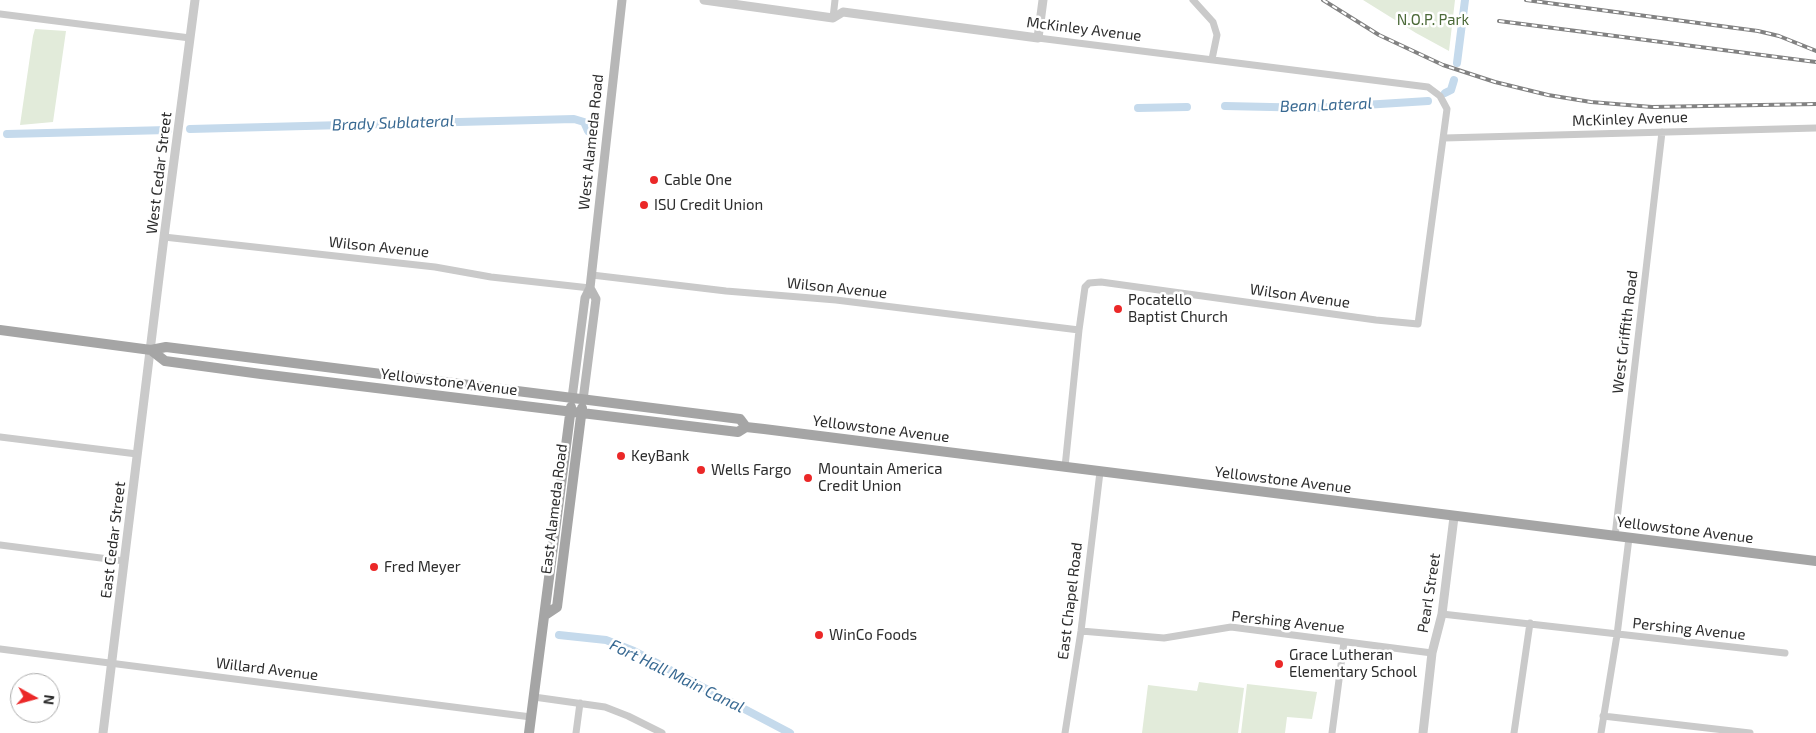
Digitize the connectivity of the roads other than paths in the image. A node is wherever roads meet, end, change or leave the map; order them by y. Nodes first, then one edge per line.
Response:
1 (195, 0) edge
2 (622, 0) edge
3 (704, 0) edge
4 (835, 0) edge
5 (1043, 0) edge
6 (1193, 0) edge
7 (0, 14) edge
8 (833, 18) junction
9 (190, 38) junction
10 (1038, 38) junction
11 (1212, 59) junction
12 (1816, 128) edge
13 (1662, 132) junction
14 (1444, 138) junction
15 (164, 237) junction
16 (592, 275) junction
17 (590, 288) junction
18 (0, 330) edge
19 (1079, 330) junction
20 (151, 350) junction
21 (572, 398) junction
22 (583, 400) junction
23 (570, 412) junction
24 (582, 413) junction
25 (746, 427) junction
26 (0, 437) edge
27 (137, 454) junction
28 (1065, 467) junction
29 (1100, 472) junction
30 (1454, 517) junction
31 (1615, 536) junction
32 (1629, 538) junction
33 (0, 545) edge
34 (124, 561) junction
35 (1816, 561) edge
36 (1442, 614) junction
37 (545, 615) junction
38 (1530, 623) junction
39 (1080, 631) junction
40 (1617, 635) junction
41 (1344, 642) junction
42 (0, 649) edge
43 (1432, 653) junction
44 (1785, 653) dead end
45 (112, 664) junction
46 (534, 697) junction
47 (580, 703) junction
48 (1603, 716) junction
49 (531, 717) junction
50 (103, 733) edge
51 (529, 733) edge
52 (576, 733) edge
53 (662, 733) edge
54 (1065, 733) edge
55 (1332, 733) edge
56 (1423, 733) edge
57 (1514, 733) edge
58 (1601, 733) edge
59 (1750, 733) edge

1 - 9 street, West Cedar Street
2 - 16 main road, West Alameda Road
3 - 8 street, McKinley Avenue
4 - 8 street
5 - 10 street
6 - 11 street
7 - 9 street
8 - 10 street, McKinley Avenue
9 - 15 street, West Cedar Street
10 - 11 street, McKinley Avenue
11 - 14 street, McKinley Avenue
12 - 13 street, McKinley Avenue
13 - 14 street, McKinley Avenue
13 - 31 street, West Griffith Road
14 - 19 street, Wilson Avenue
15 - 17 street, Wilson Avenue
15 - 20 street, West Cedar Street
16 - 17 main road, West Alameda Road
16 - 19 street, Wilson Avenue
17 - 21 main road, West Alameda Road
17 - 22 main road, West Alameda Road
18 - 20 main road, Yellowstone Avenue
19 - 28 street
20 - 21 main road, Yellowstone Avenue
20 - 23 main road, Yellowstone Avenue
20 - 27 street, East Cedar Street
21 - 22 main road, Yellowstone Avenue
21 - 23 main road, West Alameda Road
22 - 24 main road, East Alameda Road
22 - 25 main road, Yellowstone Avenue
23 - 24 main road, Yellowstone Avenue
23 - 37 main road, East Alameda Road
24 - 25 main road, Yellowstone Avenue
24 - 37 main road, East Alameda Road
25 - 28 main road, Yellowstone Avenue
26 - 27 street
27 - 34 street, East Cedar Street
28 - 29 main road, Yellowstone Avenue
29 - 30 main road, Yellowstone Avenue
29 - 39 street, East Chapel Road
30 - 31 main road, Yellowstone Avenue
30 - 36 street, Pearl Street
31 - 32 main road, Yellowstone Avenue
32 - 35 main road, Yellowstone Avenue
32 - 40 street
33 - 34 street
34 - 45 street, East Cedar Street
36 - 38 street, Pershing Avenue
36 - 43 street, Pearl Street
37 - 46 main road, East Alameda Road
38 - 40 street, Pershing Avenue
38 - 57 street
39 - 41 street, Pershing Avenue
39 - 54 street, East Chapel Road
40 - 44 street, Pershing Avenue
40 - 48 street
41 - 43 street, Pershing Avenue
41 - 55 street
42 - 45 street, Willard Avenue
43 - 56 street, Pearl Street
45 - 49 street, Willard Avenue
45 - 50 street, East Cedar Street
46 - 47 street
46 - 49 main road, East Alameda Road
47 - 52 street
47 - 53 street
48 - 58 street
48 - 59 street
49 - 51 main road, East Alameda Road

